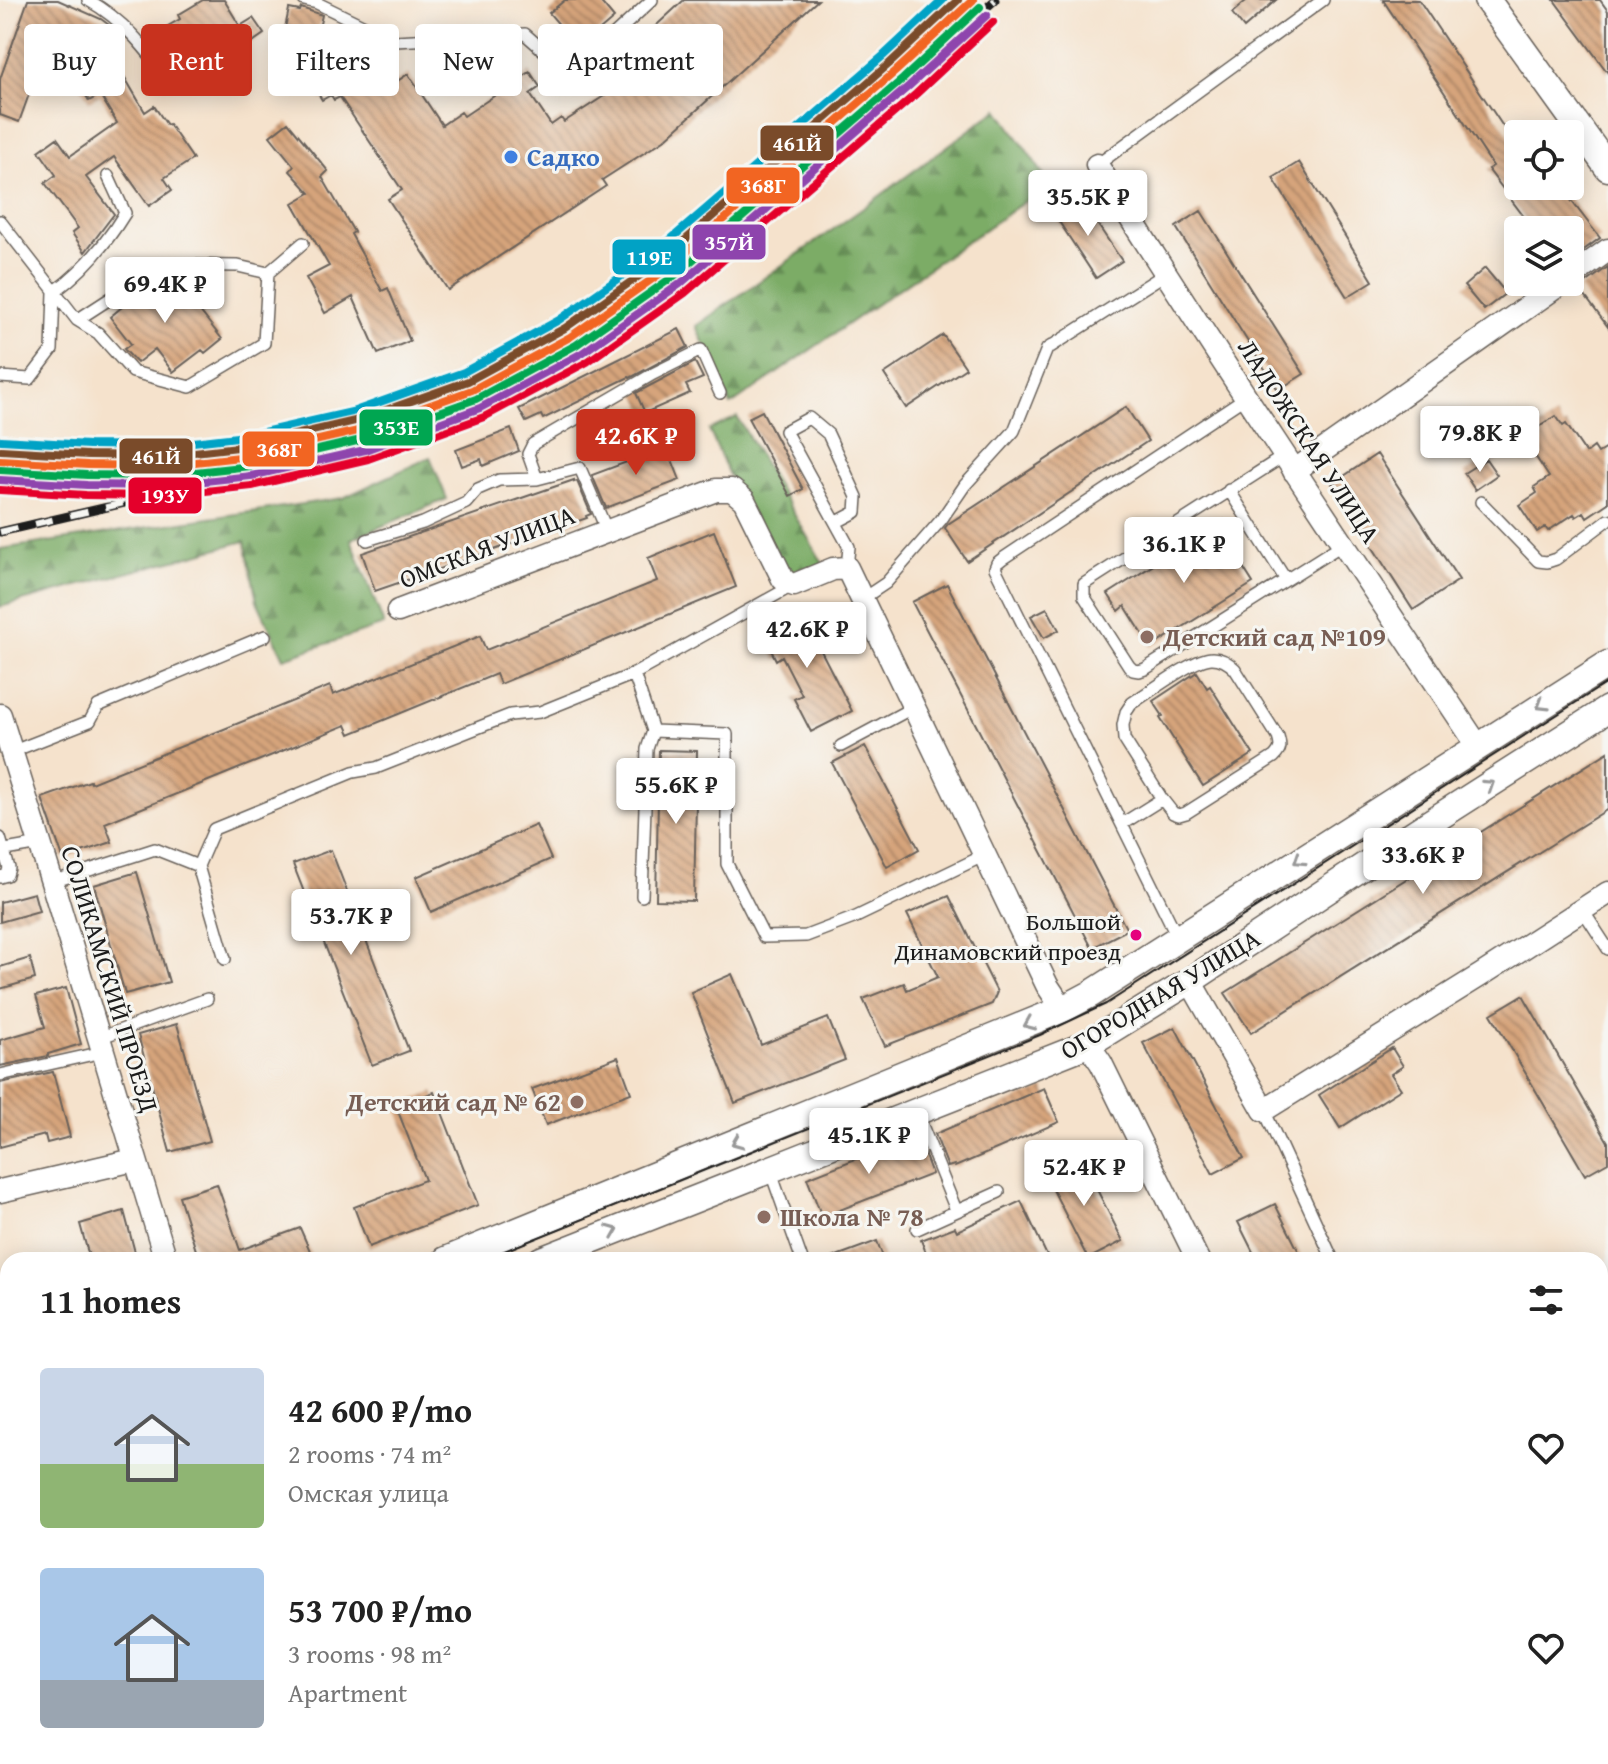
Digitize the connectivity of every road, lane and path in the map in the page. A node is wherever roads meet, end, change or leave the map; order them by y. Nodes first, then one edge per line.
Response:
1 (88, 0) edge
2 (304, 0) edge
3 (652, 0) edge
4 (1323, 0) edge
5 (1487, 0) edge
6 (141, 43) edge
7 (1097, 165) joint
8 (1608, 168) edge
9 (108, 176) dead end
10 (0, 221) edge
11 (303, 243) dead end
12 (1608, 250) edge
13 (1584, 267) edge
14 (268, 273) junction
15 (1165, 274) junction
16 (54, 292) junction
17 (1542, 296) edge
18 (77, 320) junction
19 (0, 377) edge
20 (720, 393) dead end
21 (1246, 397) junction
22 (1289, 464) junction
23 (537, 479) junction
24 (1229, 490) junction
25 (1481, 502) dead end
26 (1608, 520) edge
27 (837, 522) junction
28 (607, 531) junction
29 (367, 540) dead end
30 (1343, 544) junction
31 (847, 568) junction
32 (1286, 580) junction
33 (794, 585) junction
34 (862, 599) junction
35 (398, 611) dead end
36 (265, 636) dead end
37 (1608, 664) edge
38 (634, 674) junction
39 (914, 707) junction
40 (1608, 709) edge
41 (0, 715) edge
42 (653, 731) junction
43 (841, 746) dead end
44 (1478, 746) junction
45 (11, 752) junction
46 (1162, 799) junction
47 (1122, 824) junction
48 (40, 844) junction
49 (1, 847) edge
50 (985, 855) junction
51 (198, 866) junction
52 (0, 877) edge
53 (52, 882) junction
54 (1608, 893) edge
55 (642, 896) dead end
56 (1582, 908) junction
57 (1178, 938) junction
58 (1608, 949) edge
59 (225, 959) dead end
60 (1190, 981) junction
61 (207, 999) dead end
62 (1063, 1009) junction
63 (1088, 1044) junction
64 (101, 1045) junction
65 (0, 1075) edge
66 (1264, 1110) junction
67 (917, 1113) junction
68 (134, 1160) junction
69 (769, 1169) junction
70 (0, 1191) edge
71 (999, 1192) dead end
72 (956, 1210) junction
73 (917, 1229) dead end
74 (163, 1252) edge
75 (466, 1252) edge
76 (561, 1252) edge
77 (799, 1252) edge
78 (1194, 1252) edge
79 (1329, 1252) edge

1 - 6 lane
2 - 3 lane
4 - 7 lane
5 - 8 street
7 - 15 street, ЛАДОЖСКАЯ УЛИЦА
9 - 16 lane
10 - 16 lane
11 - 14 lane
12 - 13 street
14 - 18 lane
14 - 18 lane
15 - 21 street, ЛАДОЖСКАЯ УЛИЦА
15 - 34 lane
16 - 18 lane
16 - 19 lane
17 - 22 street
20 - 23 lane
21 - 22 street, ЛАДОЖСКАЯ УЛИЦА
21 - 47 lane
22 - 24 lane
22 - 30 street, ЛАДОЖСКАЯ УЛИЦА
23 - 28 lane
23 - 29 lane
24 - 32 lane
24 - 32 lane
25 - 26 lane
27 - 27 lane
27 - 31 lane
28 - 33 street, ОМСКАЯ УЛИЦА
28 - 35 street, ОМСКАЯ УЛИЦА
30 - 32 lane
30 - 44 street, ЛАДОЖСКАЯ УЛИЦА
31 - 33 street
31 - 34 street
33 - 38 lane
34 - 39 street
36 - 45 lane
37 -> 44 street, ОГОРОДНАЯ УЛИЦА
38 - 42 lane
38 - 51 lane
39 - 43 lane
39 - 50 street
60 -> 40 street, ОГОРОДНАЯ УЛИЦА
41 - 45 street, СОЛИКАМСКИЙ ПРОЕЗД
42 - 50 lane
42 - 55 lane
44 -> 57 street, ОГОРОДНАЯ УЛИЦА
45 - 48 street, СОЛИКАМСКИЙ ПРОЕЗД
46 - 46 lane
46 - 47 lane
47 - 57 lane
48 - 49 lane
48 - 53 street, СОЛИКАМСКИЙ ПРОЕЗД
49 - 52 lane
50 - 62 street
51 - 53 lane
51 - 59 lane
53 - 64 street, СОЛИКАМСКИЙ ПРОЕЗД
54 - 56 street
56 - 58 lane
56 - 66 street
57 - 62 street, ОГОРОДНАЯ УЛИЦА
60 - 63 street, ОГОРОДНАЯ УЛИЦА
60 - 66 street
61 - 64 lane
62 -> 75 street, ОГОРОДНАЯ УЛИЦА
63 - 67 street, ОГОРОДНАЯ УЛИЦА
63 - 78 street
64 - 65 lane
64 - 68 street, СОЛИКАМСКИЙ ПРОЕЗД
66 - 79 lane
67 - 69 street, ОГОРОДНАЯ УЛИЦА
67 - 72 lane
68 - 70 street
68 - 74 street, СОЛИКАМСКИЙ ПРОЕЗД
76 -> 69 street, ОГОРОДНАЯ УЛИЦА
69 - 77 lane
71 - 72 lane
72 - 73 lane

